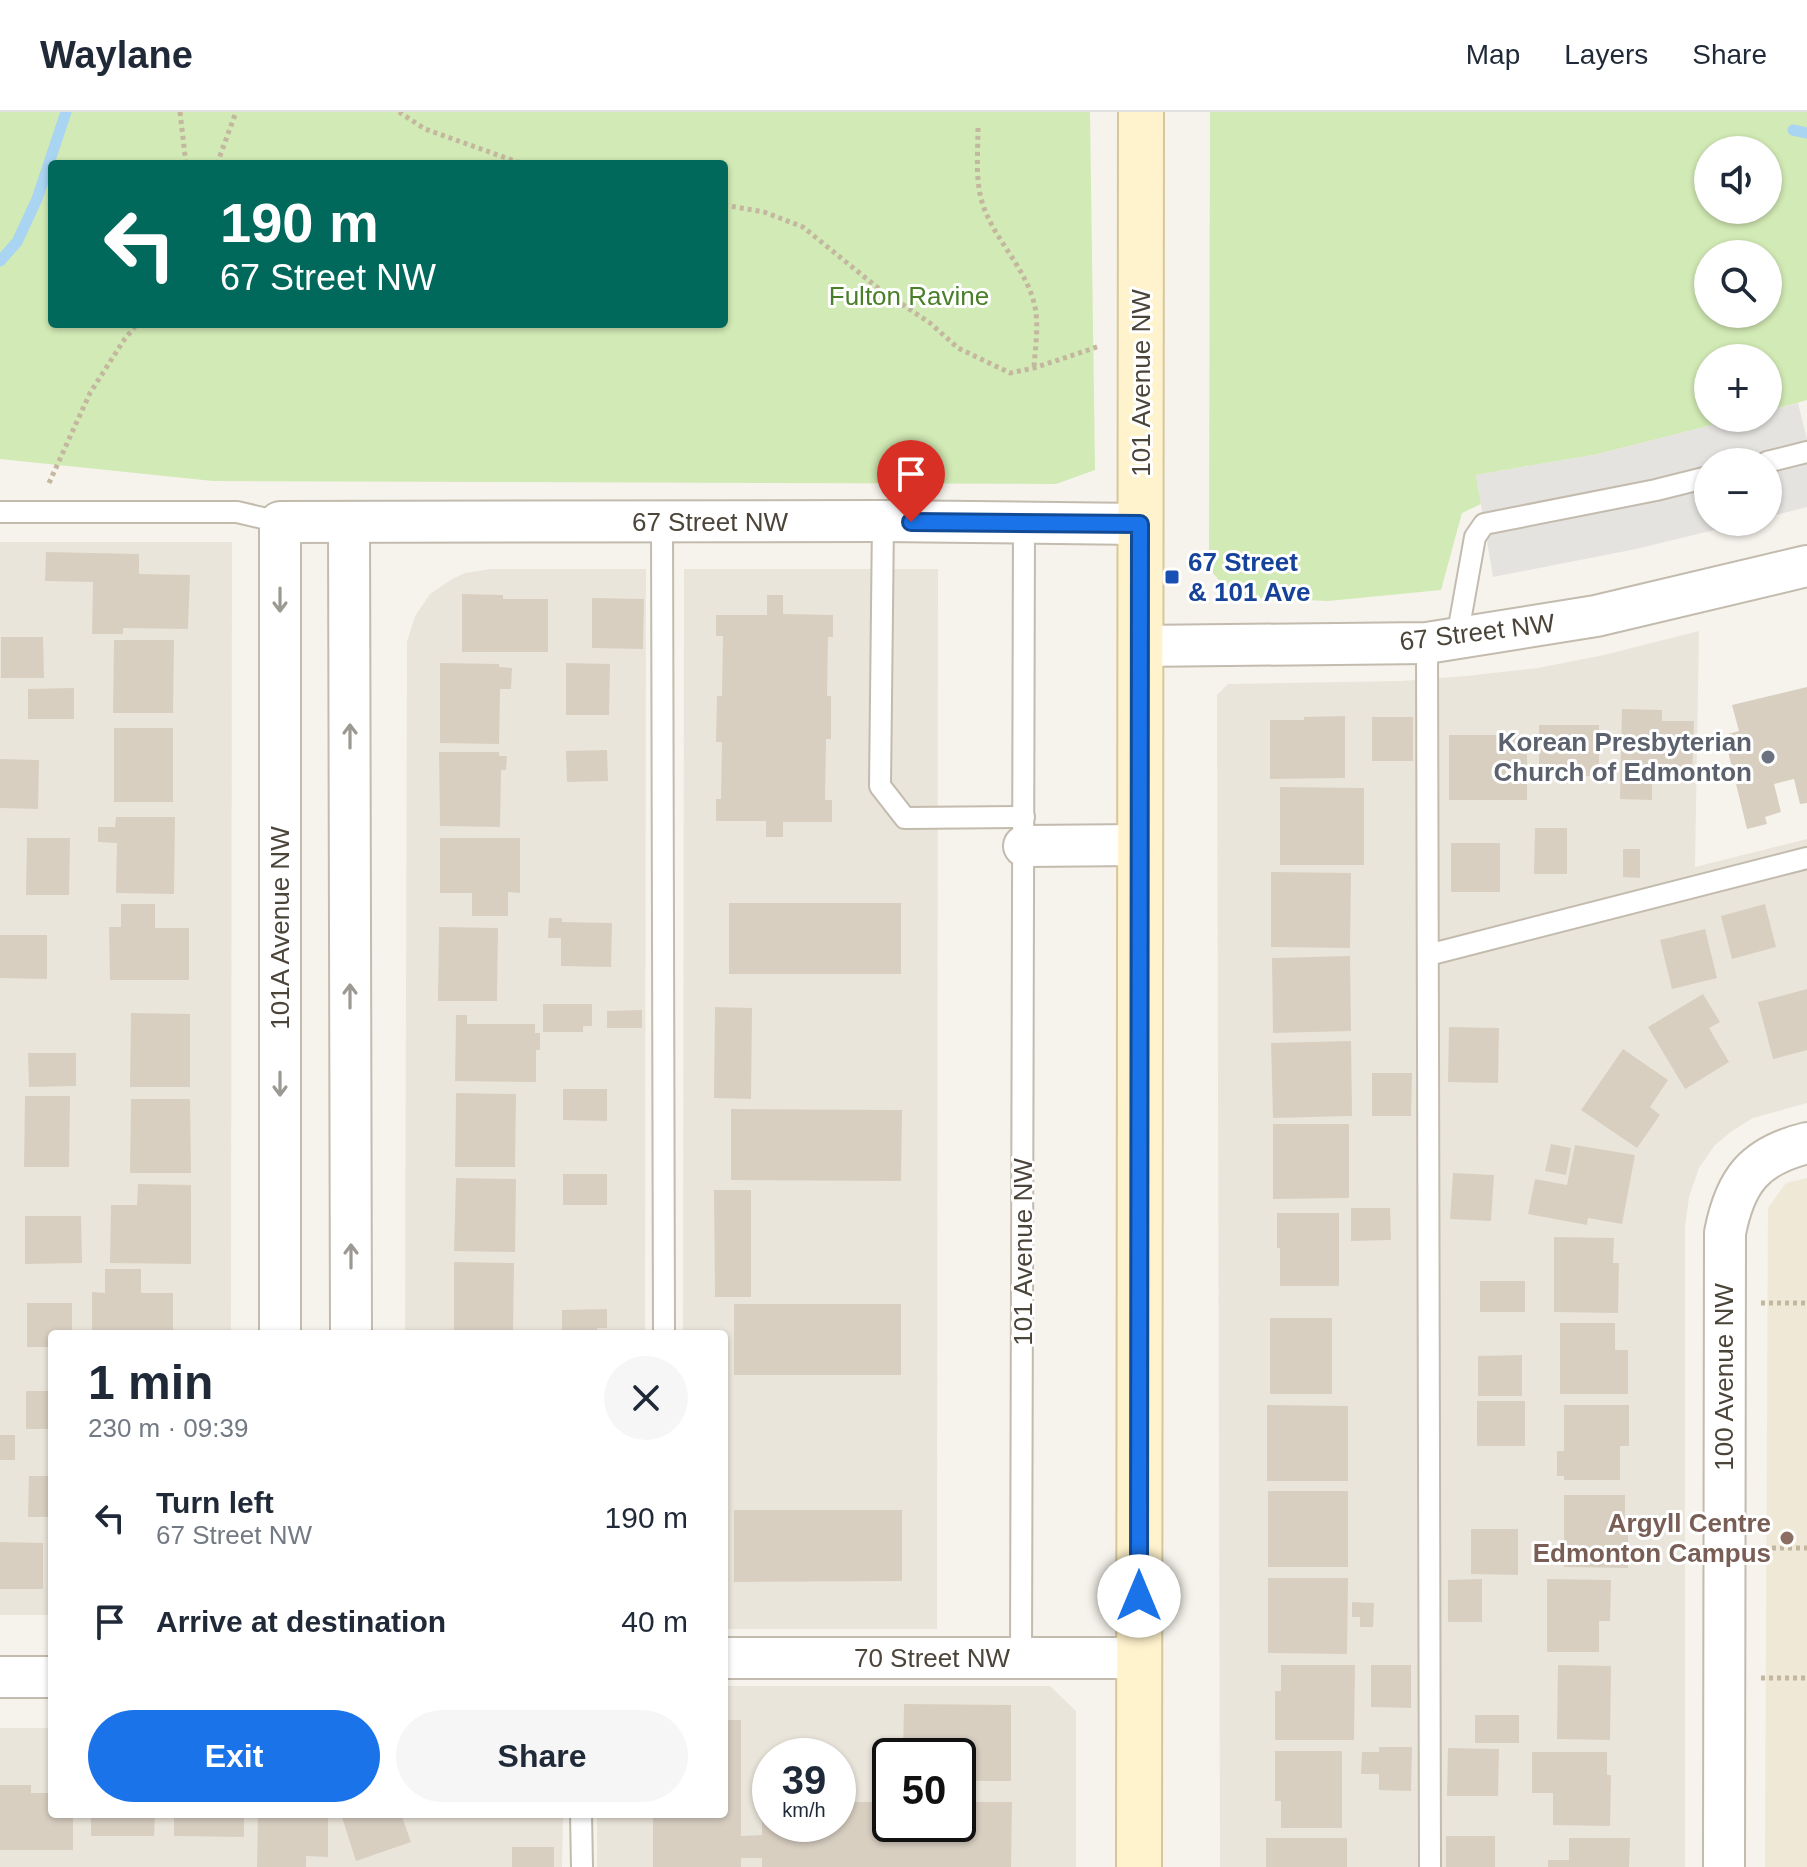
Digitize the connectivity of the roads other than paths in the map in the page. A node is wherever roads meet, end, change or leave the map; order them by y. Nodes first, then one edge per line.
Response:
1 (1141, 112) edge
2 (1807, 452) edge
3 (1782, 458) edge
4 (1694, 480) edge
5 (0, 512) edge
6 (883, 521) junction
7 (280, 522) junction
8 (349, 523) junction
9 (662, 523) junction
10 (1024, 523) junction
11 (1140, 524) junction
12 (1807, 566) edge
13 (1442, 640) junction
14 (1140, 646) junction
15 (1024, 832) junction
16 (1140, 845) junction
17 (1807, 858) edge
18 (1428, 955) junction
19 (1807, 1143) edge
20 (280, 1330) edge
21 (351, 1330) edge
22 (664, 1330) edge
23 (728, 1658) edge
24 (1139, 1658) junction
25 (1021, 1659) junction
26 (0, 1677) edge
27 (48, 1677) edge
28 (581, 1818) edge
29 (582, 1867) edge
30 (1139, 1867) edge
31 (1430, 1867) edge
32 (1724, 1867) edge

1 - 11 main road, 101 Avenue NW
2 - 3 lane
4 - 13 lane
5 - 7 lane
6 - 9 street, 67 Street NW
6 - 10 street, 67 Street NW
6 - 15 lane
7 - 8 street, 67 Street NW
7 -> 20 street, 101A Avenue NW
8 - 9 street, 67 Street NW
21 -> 8 street
9 - 22 lane
10 - 11 street, 67 Street NW
10 - 15 lane, 101 Avenue NW
11 - 14 main road, 101 Avenue NW
12 - 13 street, 67 Street NW
13 - 14 street, 67 Street NW
13 - 18 lane
14 - 16 main road, 101 Avenue NW
15 - 16 street
15 - 25 lane, 101 Avenue NW
16 - 24 main road, 101 Avenue NW
17 - 18 lane
18 - 31 lane
19 - 32 street, 100 Avenue NW
23 - 25 street, 70 Street NW
24 - 25 street, 70 Street NW
24 - 30 main road, 101 Avenue NW
26 - 27 street
28 - 29 lane

